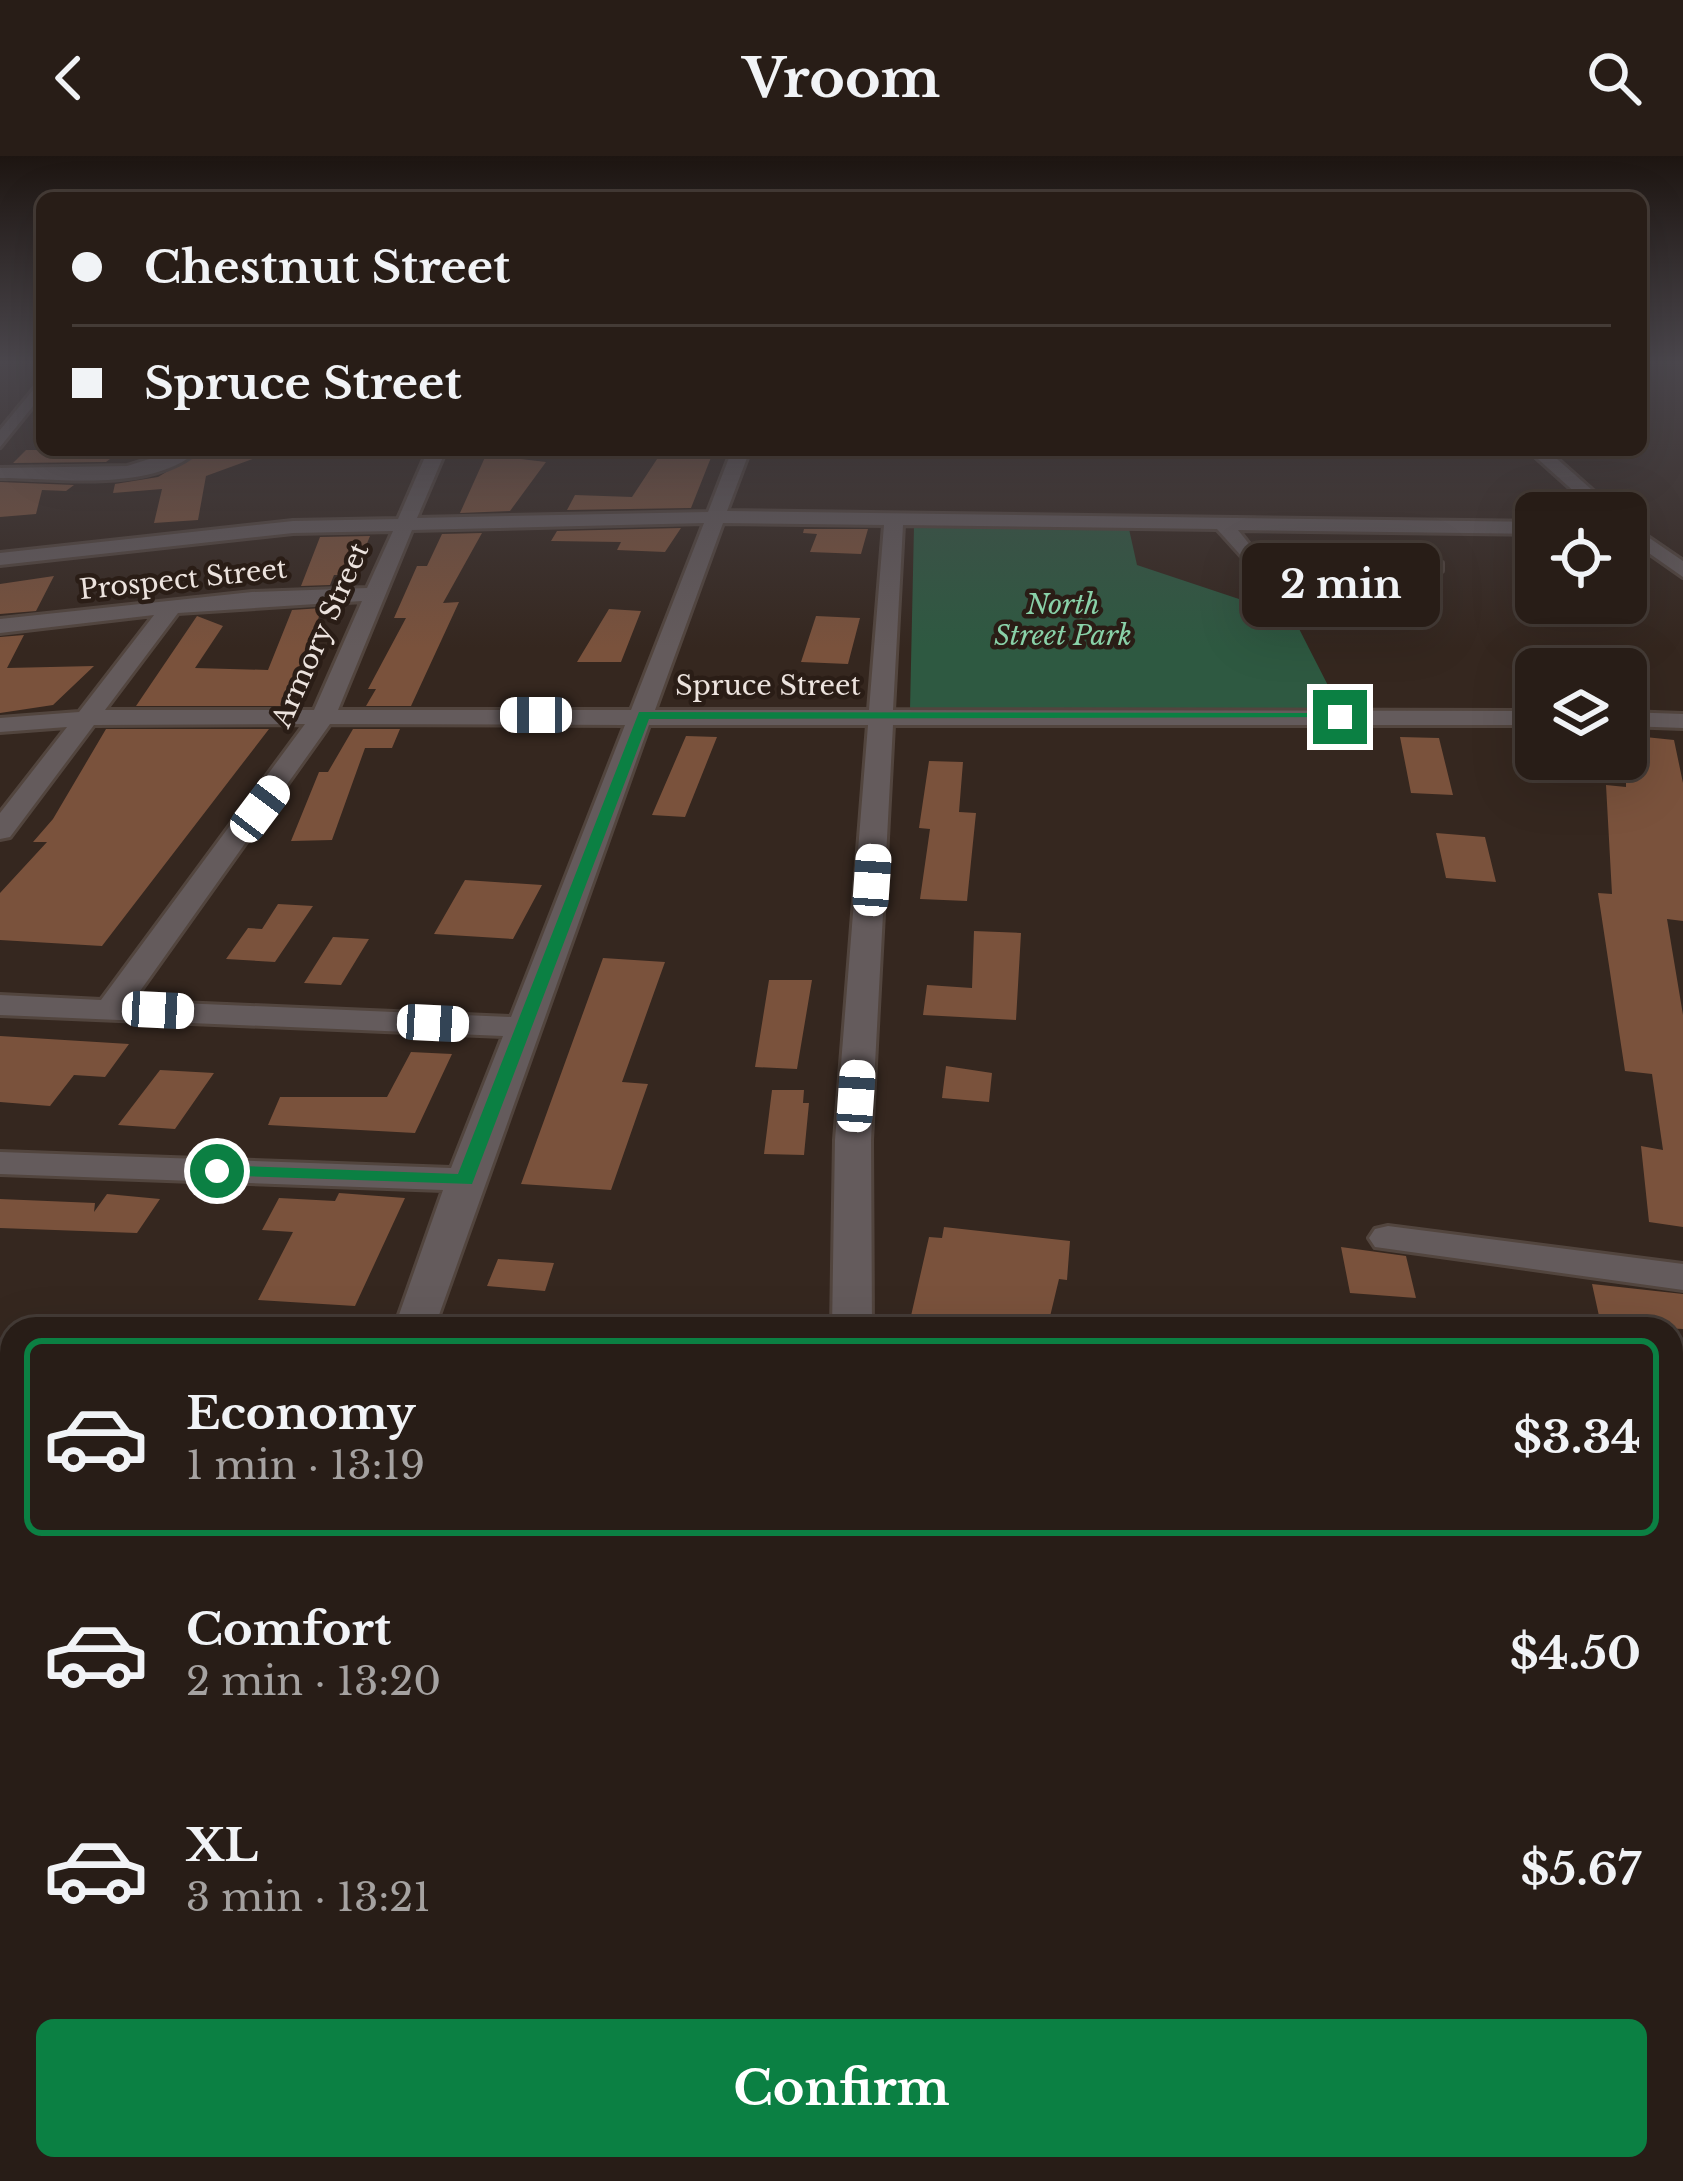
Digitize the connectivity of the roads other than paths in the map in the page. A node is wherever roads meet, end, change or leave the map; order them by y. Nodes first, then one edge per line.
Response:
1 (175, 460) edge
2 (433, 460) edge
3 (737, 460) edge
4 (1548, 460) edge
5 (0, 473) edge
6 (1585, 492) edge
7 (715, 518) junction
8 (894, 519) junction
9 (402, 524) junction
10 (1223, 524) junction
11 (1515, 528) edge
12 (1647, 544) edge
13 (0, 559) edge
14 (1435, 567) dead end
15 (1683, 571) edge
16 (372, 594) junction
17 (173, 605) junction
18 (0, 626) edge
19 (644, 715) junction
20 (323, 716) junction
21 (881, 716) junction
22 (87, 718) junction
23 (1515, 718) edge
24 (1647, 720) edge
25 (1683, 721) edge
26 (0, 725) edge
27 (0, 831) edge
28 (0, 1005) edge
29 (112, 1007) junction
30 (525, 1027) junction
31 (0, 1163) edge
32 (465, 1180) junction
33 (1388, 1238) dead end
34 (1683, 1277) edge
35 (418, 1317) edge
36 (852, 1317) edge

1 - 5 street
2 - 9 street, Armory Street
3 - 7 street
4 - 6 street
7 - 8 street
7 - 9 street
7 - 19 street
8 - 10 street
8 - 21 street
9 - 13 street
9 - 16 street, Armory Street
10 - 11 street
10 - 14 street
12 - 15 street
16 - 17 street, Prospect Street
16 - 20 street, Armory Street
17 - 18 street, Prospect Street
17 - 22 street
19 - 20 street, Spruce Street
19 - 21 street, Spruce Street
19 - 30 street
20 - 22 street, Spruce Street
20 - 29 street, Armory Street
21 - 23 street, Spruce Street
21 - 36 street
22 - 26 street, Spruce Street
22 - 27 street
24 - 25 street
28 - 29 street
29 - 30 street
30 - 32 street
31 - 32 street
32 - 35 street
33 - 34 street

